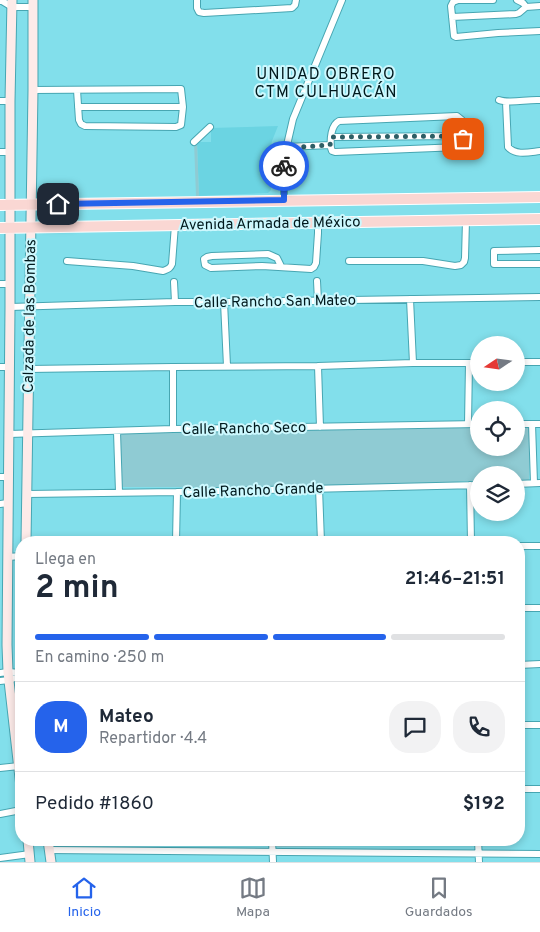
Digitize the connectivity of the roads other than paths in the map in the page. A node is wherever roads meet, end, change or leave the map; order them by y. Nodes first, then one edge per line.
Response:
1 (197, 0) edge
2 (296, 0) edge
3 (342, 0) edge
4 (493, 0) edge
5 (517, 0) edge
6 (0, 1) edge
7 (33, 3) edge
8 (12, 4) edge
9 (540, 6) edge
10 (526, 7) junction
11 (452, 17) junction
12 (540, 31) edge
13 (33, 90) junction
14 (77, 90) junction
15 (540, 100) edge
16 (10, 101) junction
17 (0, 102) edge
18 (78, 107) junction
19 (182, 107) junction
20 (210, 127) dead end
21 (463, 136) junction
22 (331, 141) junction
23 (194, 142) dead end
24 (286, 148) junction
25 (540, 151) edge
26 (0, 152) edge
27 (10, 152) junction
28 (540, 197) edge
29 (284, 200) junction
30 (31, 204) junction
31 (5, 205) edge
32 (540, 219) edge
33 (466, 220) junction
34 (318, 222) junction
35 (175, 225) junction
36 (31, 227) junction
37 (5, 228) edge
38 (540, 250) edge
39 (67, 261) dead end
40 (349, 261) dead end
41 (540, 264) edge
42 (281, 266) junction
43 (174, 282) dead end
44 (317, 282) dead end
45 (5, 284) edge
46 (540, 297) edge
47 (410, 299) junction
48 (318, 301) junction
49 (175, 302) junction
50 (224, 302) junction
51 (10, 307) junction
52 (30, 307) junction
53 (525, 362) edge
54 (540, 362) edge
55 (413, 363) junction
56 (468, 363) joint
57 (227, 366) junction
58 (318, 366) junction
59 (5, 367) edge
60 (173, 367) junction
61 (28, 369) junction
62 (468, 424) joint
63 (525, 424) edge
64 (532, 424) junction
65 (540, 424) edge
66 (320, 427) junction
67 (173, 429) junction
68 (117, 432) junction
69 (28, 433) junction
70 (9, 434) junction
71 (4, 477) edge
72 (537, 483) edge
73 (470, 485) edge
74 (319, 488) junction
75 (119, 492) junction
76 (177, 492) junction
77 (27, 494) junction
78 (4, 503) edge
79 (4, 515) edge
80 (471, 521) edge
81 (26, 536) edge
82 (176, 536) edge
83 (321, 536) edge
84 (471, 536) edge
85 (525, 546) edge
86 (540, 546) edge
87 (8, 556) junction
88 (15, 556) edge
89 (525, 608) edge
90 (540, 608) edge
91 (540, 664) edge
92 (525, 665) edge
93 (4, 677) edge
94 (540, 724) edge
95 (525, 725) edge
96 (15, 742) edge
97 (15, 766) edge
98 (0, 768) edge
99 (525, 789) edge
100 (540, 789) edge
101 (15, 811) edge
102 (0, 814) edge
103 (49, 846) edge
104 (272, 846) edge
105 (478, 846) edge
106 (49, 850) junction
107 (273, 852) junction
108 (478, 853) junction
109 (540, 854) edge
110 (0, 858) edge
111 (30, 858) edge
112 (51, 862) edge
113 (273, 862) edge
114 (479, 862) edge

1 - 2 street
3 - 24 street
4 - 11 street
5 - 10 street
6 - 8 street
7 - 8 street
7 - 13 main road, Calzada de las Bombas
8 - 16 main road, Calzada de las Bombas
9 - 10 street
10 - 11 street
11 - 12 street
13 - 14 street
13 - 30 main road, Calzada de las Bombas
14 - 18 street
14 - 19 street
15 - 25 street
16 - 17 street
16 - 27 main road, Calzada de las Bombas
18 - 19 street
18 - 19 street
20 - 23 street
21 - 22 street
21 - 22 street
21 - 22 street
22 - 24 street
24 - 29 street
26 - 27 street
27 - 31 main road, Calzada de las Bombas
28 - 29 main road, Avenida Armada de México
29 - 30 main road, Avenida Armada de México
30 - 31 main road, Avenida Armada de México
30 - 36 main road, Calzada de las Bombas
31 - 37 main road, Calzada de las Bombas
32 - 33 main road, Avenida Armada de México
33 - 34 main road, Avenida Armada de México
33 - 40 street
34 - 35 main road, Avenida Armada de México
34 - 42 street
35 - 36 main road, Avenida Armada de México
35 - 39 street
36 - 37 main road, Avenida Armada de México
36 - 52 main road, Calzada de las Bombas
37 - 45 main road, Calzada de las Bombas
38 - 41 street
42 - 42 street
43 - 49 street
44 - 48 street
45 - 51 main road, Calzada de las Bombas
46 - 47 street, Calle Rancho San Mateo
47 - 48 street, Calle Rancho San Mateo
47 - 55 street
48 - 50 street, Calle Rancho San Mateo
49 - 50 street, Calle Rancho San Mateo
49 - 52 street, Calle Rancho San Mateo
50 - 57 street
51 - 52 street, Calle Rancho San Mateo
51 - 59 main road, Calzada de las Bombas
52 - 61 main road, Calzada de las Bombas
53 - 54 street
55 - 56 street
55 - 58 street
56 - 62 street
57 - 58 street
57 - 60 street
58 - 66 street
59 - 70 main road, Calzada de las Bombas
60 - 61 street
60 - 67 street
61 - 69 main road, Calzada de las Bombas
62 - 66 street, Calle Rancho Seco
63 - 64 street
64 - 65 street
64 - 72 street
66 - 67 street, Calle Rancho Seco
67 - 68 street, Calle Rancho Seco
68 - 69 street, Calle Rancho Seco
68 - 75 street
69 - 70 street, Calle Rancho Seco
69 - 77 main road, Calzada de las Bombas
70 - 71 main road, Calzada de las Bombas
71 - 78 main road, Calzada de las Bombas
73 - 74 street, Calle Rancho Grande
74 - 76 street, Calle Rancho Grande
74 - 83 street
75 - 76 street, Calle Rancho Grande
75 - 77 street, Calle Rancho Grande
76 - 82 street
77 - 81 main road, Calzada de las Bombas
78 - 79 main road, Calzada de las Bombas
79 - 87 main road, Calzada de las Bombas
80 - 84 street
85 - 86 street
87 - 88 street
87 - 93 main road, Calzada de las Bombas
89 - 90 street
91 - 92 street
93 - 96 main road, Calzada de las Bombas
94 - 95 street
97 - 98 street
99 - 100 street
101 - 102 street
103 - 106 main road
104 - 107 street
105 - 108 street
106 - 107 street
106 - 112 main road
107 - 108 street
107 - 113 street
108 - 109 street
108 - 114 street
110 - 111 street

